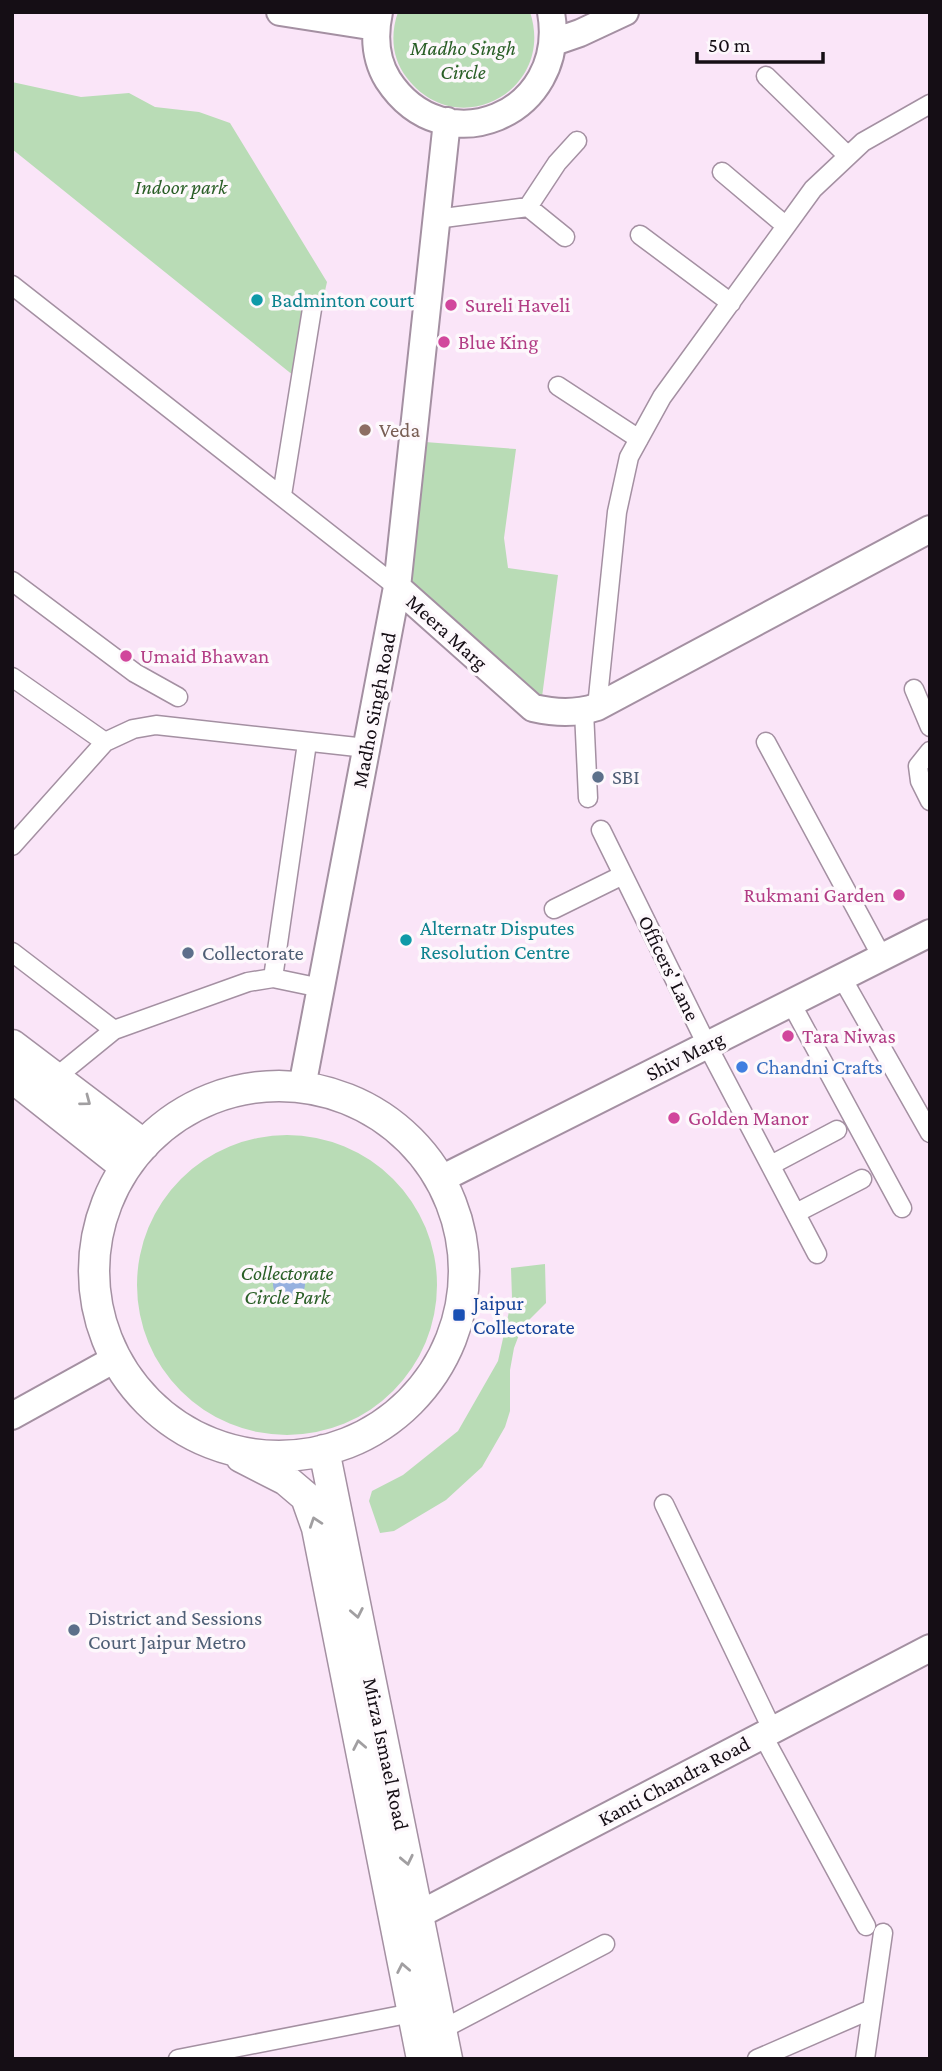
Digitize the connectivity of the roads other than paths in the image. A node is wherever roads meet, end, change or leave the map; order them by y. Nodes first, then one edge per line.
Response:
1 (280, 12) edge
2 (551, 12) edge
3 (625, 12) edge
4 (378, 19) edge
5 (554, 42) junction
6 (766, 76) dead end
7 (930, 104) edge
8 (447, 121) junction
9 (577, 141) dead end
10 (848, 156) junction
11 (722, 172) dead end
12 (528, 207) junction
13 (436, 219) junction
14 (786, 226) junction
15 (640, 235) dead end
16 (565, 237) dead end
17 (12, 285) edge
18 (731, 303) junction
19 (312, 309) dead end
20 (558, 386) dead end
21 (639, 439) junction
22 (282, 495) junction
23 (930, 529) edge
24 (12, 581) edge
25 (397, 587) junction
26 (12, 677) edge
27 (914, 689) dead end
28 (178, 697) dead end
29 (591, 709) junction
30 (930, 727) edge
31 (105, 742) junction
32 (766, 742) dead end
33 (307, 743) junction
34 (366, 748) junction
35 (930, 751) edge
36 (588, 798) dead end
37 (930, 801) edge
38 (601, 830) dead end
39 (12, 846) edge
40 (623, 875) junction
41 (554, 909) dead end
42 (930, 933) edge
43 (12, 953) edge
44 (883, 957) junction
45 (273, 978) junction
46 (842, 978) junction
47 (321, 988) junction
48 (791, 1003) junction
49 (114, 1030) junction
50 (12, 1045) edge
51 (707, 1045) junction
52 (12, 1077) edge
53 (55, 1078) junction
54 (302, 1087) junction
55 (836, 1130) dead end
56 (930, 1133) edge
57 (133, 1155) junction
58 (771, 1166) junction
59 (441, 1179) junction
60 (863, 1179) dead end
61 (902, 1208) dead end
62 (796, 1213) junction
63 (817, 1254) dead end
64 (115, 1359) junction
65 (12, 1416) edge
66 (215, 1444) junction
67 (324, 1450) junction
68 (664, 1504) dead end
69 (930, 1648) edge
70 (767, 1732) junction
71 (418, 1915) junction
72 (605, 1944) dead end
73 (872, 2009) junction
74 (412, 2013) junction
75 (443, 2029) junction
76 (202, 2056) edge
77 (871, 2058) edge
78 (178, 2059) edge
79 (422, 2059) edge
80 (447, 2059) edge
81 (757, 2059) edge

1 - 4 street
2 - 5 street
3 - 5 street
4 - 8 street
5 - 8 street
6 - 10 street
7 - 10 street
8 - 13 street, Madho Singh Road
9 - 12 street
10 - 14 street
11 - 14 street
12 - 13 street
12 - 16 street
13 - 25 street, Madho Singh Road
14 - 18 street
15 - 18 street
17 - 22 street, Meera Marg
18 - 21 street
19 - 22 street
20 - 21 street
21 - 29 street
22 - 25 street, Meera Marg
23 - 29 street, Meera Marg
24 - 28 street
25 - 29 street, Meera Marg
25 - 34 street, Madho Singh Road
26 - 31 street
27 - 30 street
29 - 36 street
31 - 33 street
31 - 39 street
32 - 44 street
33 - 34 street
33 - 45 street
34 - 47 street, Madho Singh Road
35 - 37 street
38 - 40 street, Officers' Lane
40 - 41 street
40 - 51 street, Officers' Lane
42 - 44 street, Shiv Marg
43 - 49 street
44 - 46 street, Shiv Marg
45 - 47 street
45 - 49 street
46 - 48 street, Shiv Marg
46 - 56 street
47 - 54 street, Madho Singh Road
48 - 51 street, Shiv Marg
48 - 61 street
49 - 53 street
50 - 53 main road
51 - 58 street, Officers' Lane
51 - 59 street, Shiv Marg
52 - 57 main road
53 -> 57 main road
54 - 57 main road
54 - 59 main road
55 - 58 street
57 - 64 main road
58 - 62 street, Officers' Lane
59 - 67 main road
60 - 62 street
62 - 63 street, Officers' Lane
64 - 65 street
64 - 66 main road
66 - 67 main road
74 -> 66 main road
67 -> 71 main road, Mirza Ismael Road
68 - 70 street
69 - 70 street, Kanti Chandra Road
70 - 71 street, Kanti Chandra Road
70 - 73 street
71 - 75 main road, Mirza Ismael Road
72 - 75 street
73 - 77 street
73 - 81 street
74 - 76 street
74 - 79 main road
75 - 80 main road, Mirza Ismael Road
76 - 78 street

